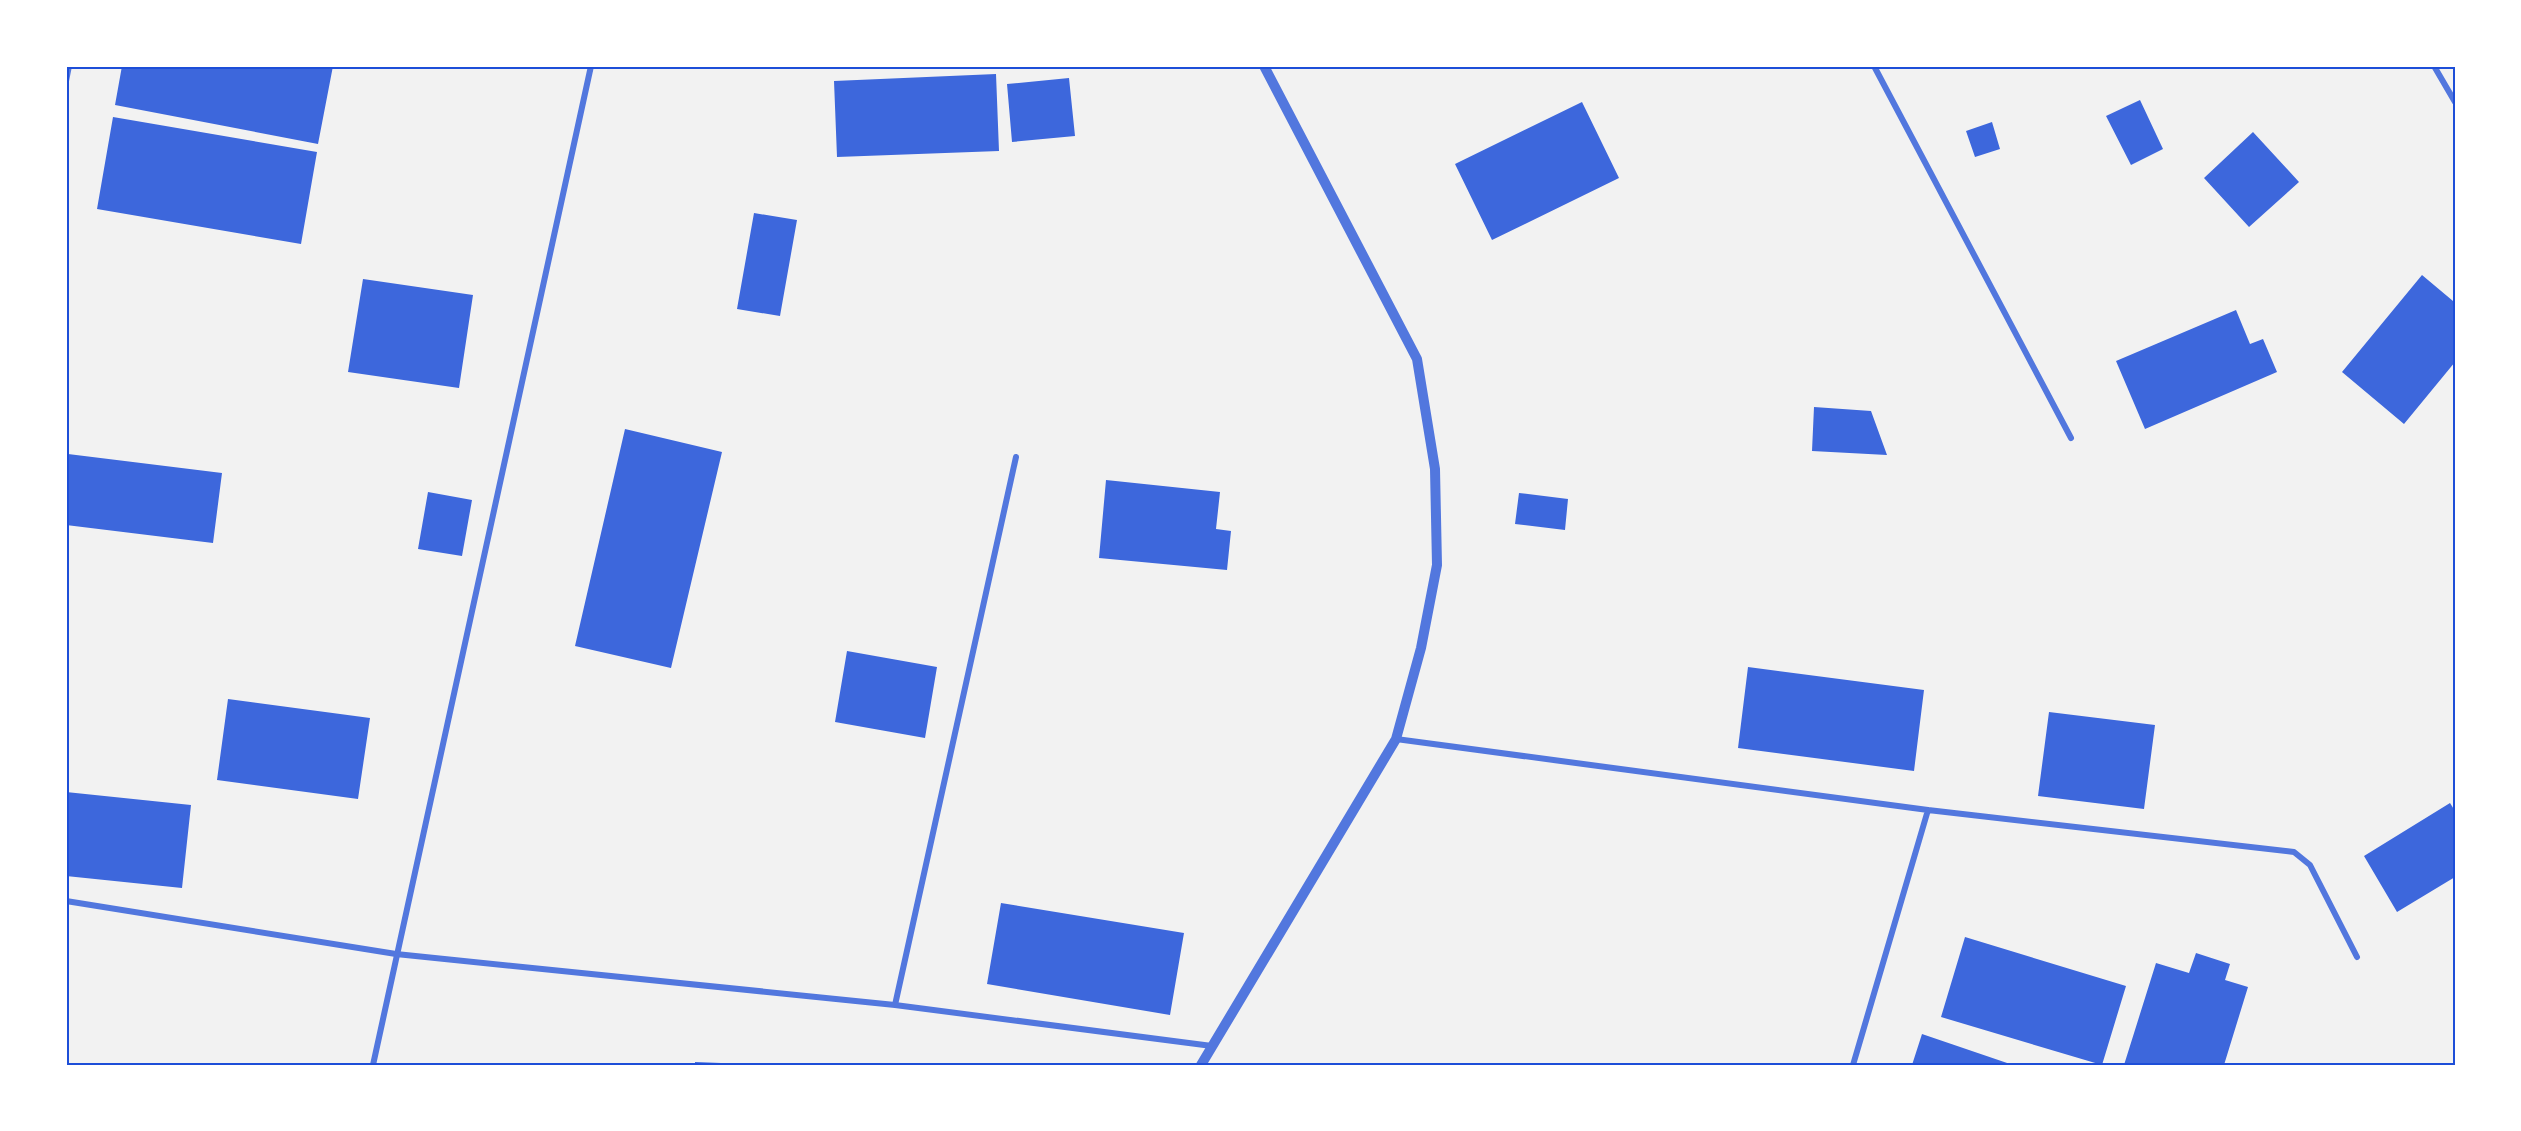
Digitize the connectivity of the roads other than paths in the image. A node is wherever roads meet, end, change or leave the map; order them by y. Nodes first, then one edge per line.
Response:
1 (69, 66) edge
2 (591, 66) edge
3 (1264, 66) edge
4 (1874, 66) edge
5 (2434, 66) edge
6 (66, 81) edge
7 (2455, 102) edge
8 (2071, 438) dead end
9 (1016, 457) dead end
10 (1396, 739) junction
11 (1928, 810) junction
12 (66, 901) edge
13 (396, 954) junction
14 (2357, 957) dead end
15 (895, 1005) junction
16 (1212, 1046) junction
17 (373, 1065) edge
18 (1201, 1065) edge
19 (1852, 1065) edge

1 - 6 street
2 - 13 street
3 - 10 street
4 - 8 street
5 - 7 street
9 - 15 street
10 - 11 street
10 - 16 street
11 - 14 street
11 - 19 street
12 - 13 street
13 - 15 street
13 - 17 street
15 - 16 street
16 - 18 street

